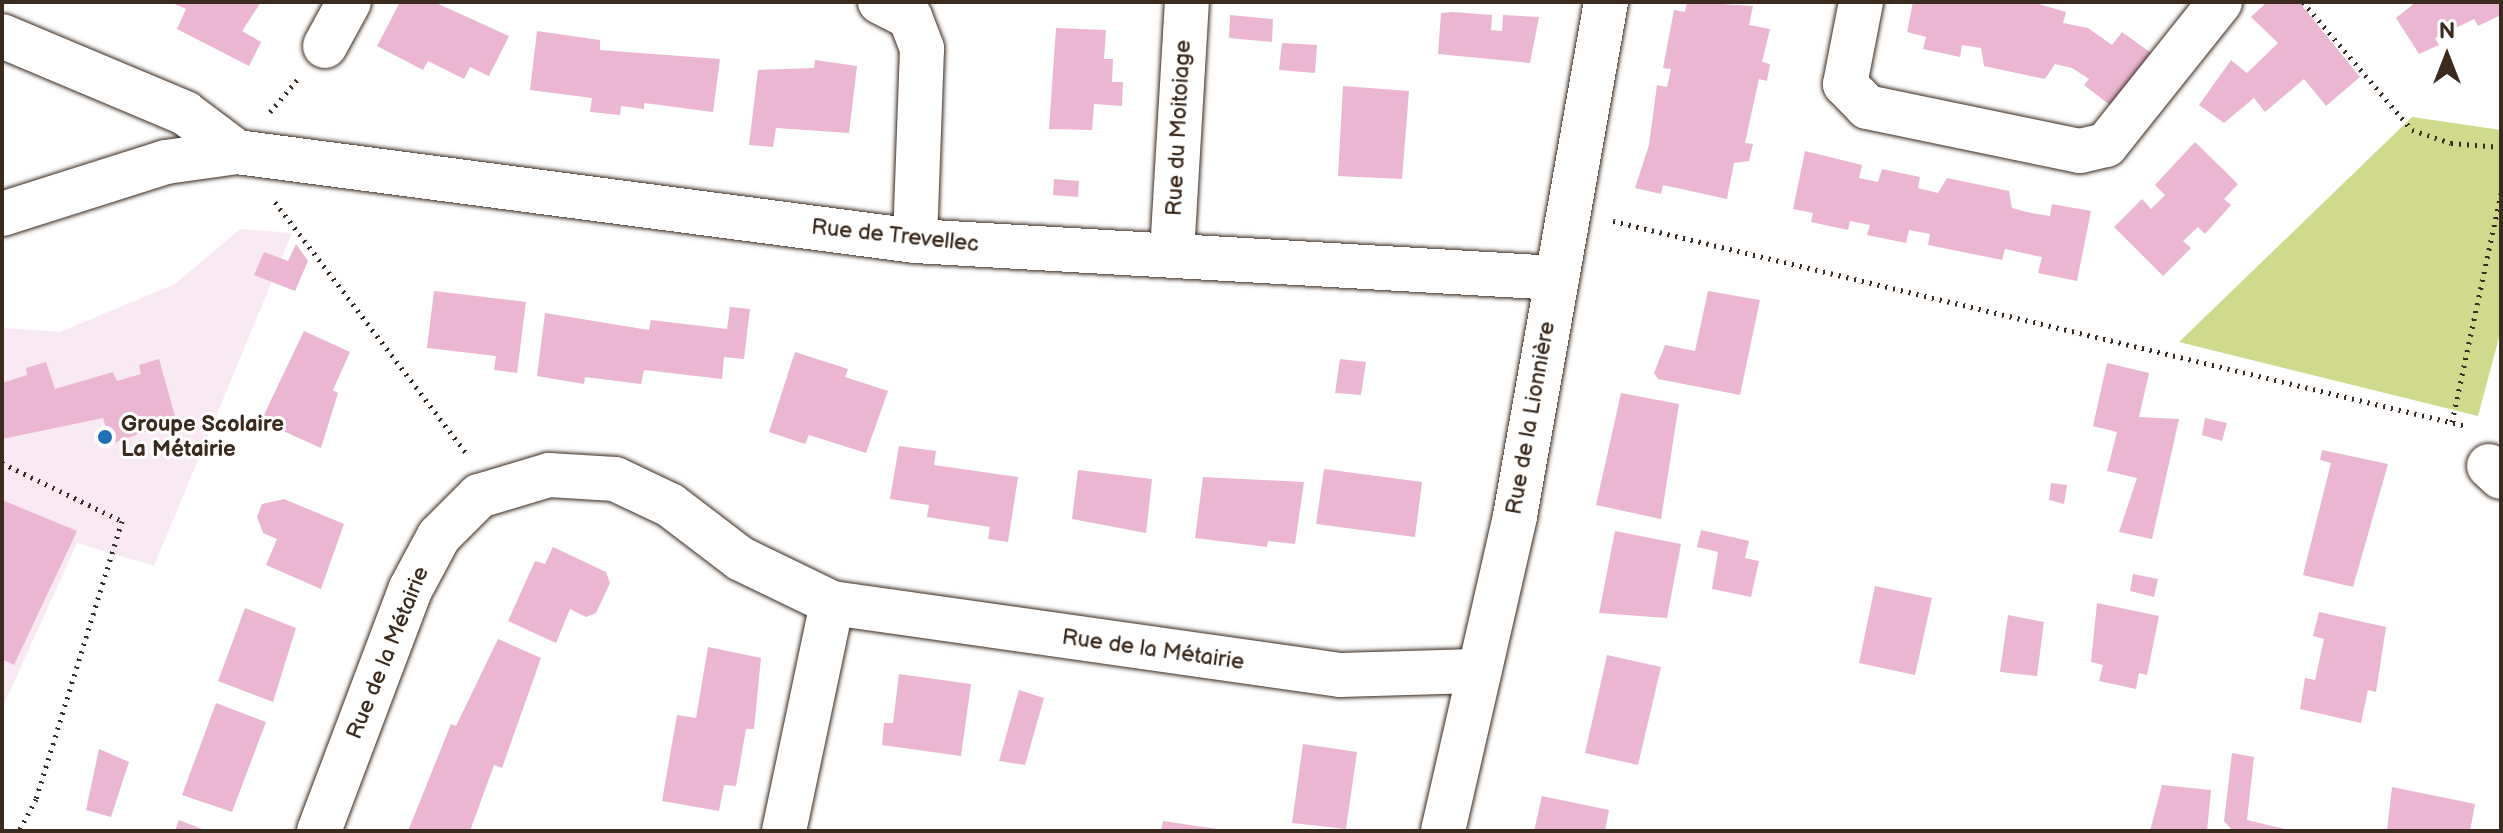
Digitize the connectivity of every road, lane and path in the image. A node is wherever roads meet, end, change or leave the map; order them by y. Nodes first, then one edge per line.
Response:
1 (349, 2) edge
2 (880, 2) edge
3 (1187, 2) edge
4 (1606, 2) edge
5 (1861, 2) edge
6 (2220, 2) edge
7 (2303, 2) edge
8 (2, 36) edge
9 (325, 46) joint
10 (2501, 147) edge
11 (237, 152) junction
12 (2501, 193) edge
13 (1566, 210) junction
14 (2, 214) edge
15 (915, 241) junction
16 (1172, 253) junction
17 (1557, 278) junction
18 (2452, 422) junction
19 (2489, 457) edge
20 (2, 463) edge
21 (495, 491) junction
22 (832, 603) junction
23 (1475, 671) junction
24 (19, 831) edge
25 (319, 831) edge
26 (784, 831) edge
27 (1443, 831) edge

1 - 9 street
2 - 15 street
3 - 16 street, Rue du Moitoiage
4 - 13 street, Rue de la Lionnière
5 - 6 street
7 - 10 path
8 - 11 street, Rue de Trevellec
9 - 11 path
11 - 14 street, Rue de Trevellec
11 - 15 street, Rue de Trevellec
11 - 21 path
12 - 18 path
13 - 17 street, Rue de la Lionnière
13 - 18 path
15 - 16 street, Rue de Trevellec
16 - 17 street, Rue de Trevellec
17 - 23 street, Rue de la Lionnière
18 - 19 path
20 - 24 path
21 - 22 street, Rue de la Métairie
21 - 25 street, Rue de la Métairie
22 - 23 street, Rue de la Métairie
22 - 26 street
23 - 27 street, Rue de la Lionnière

